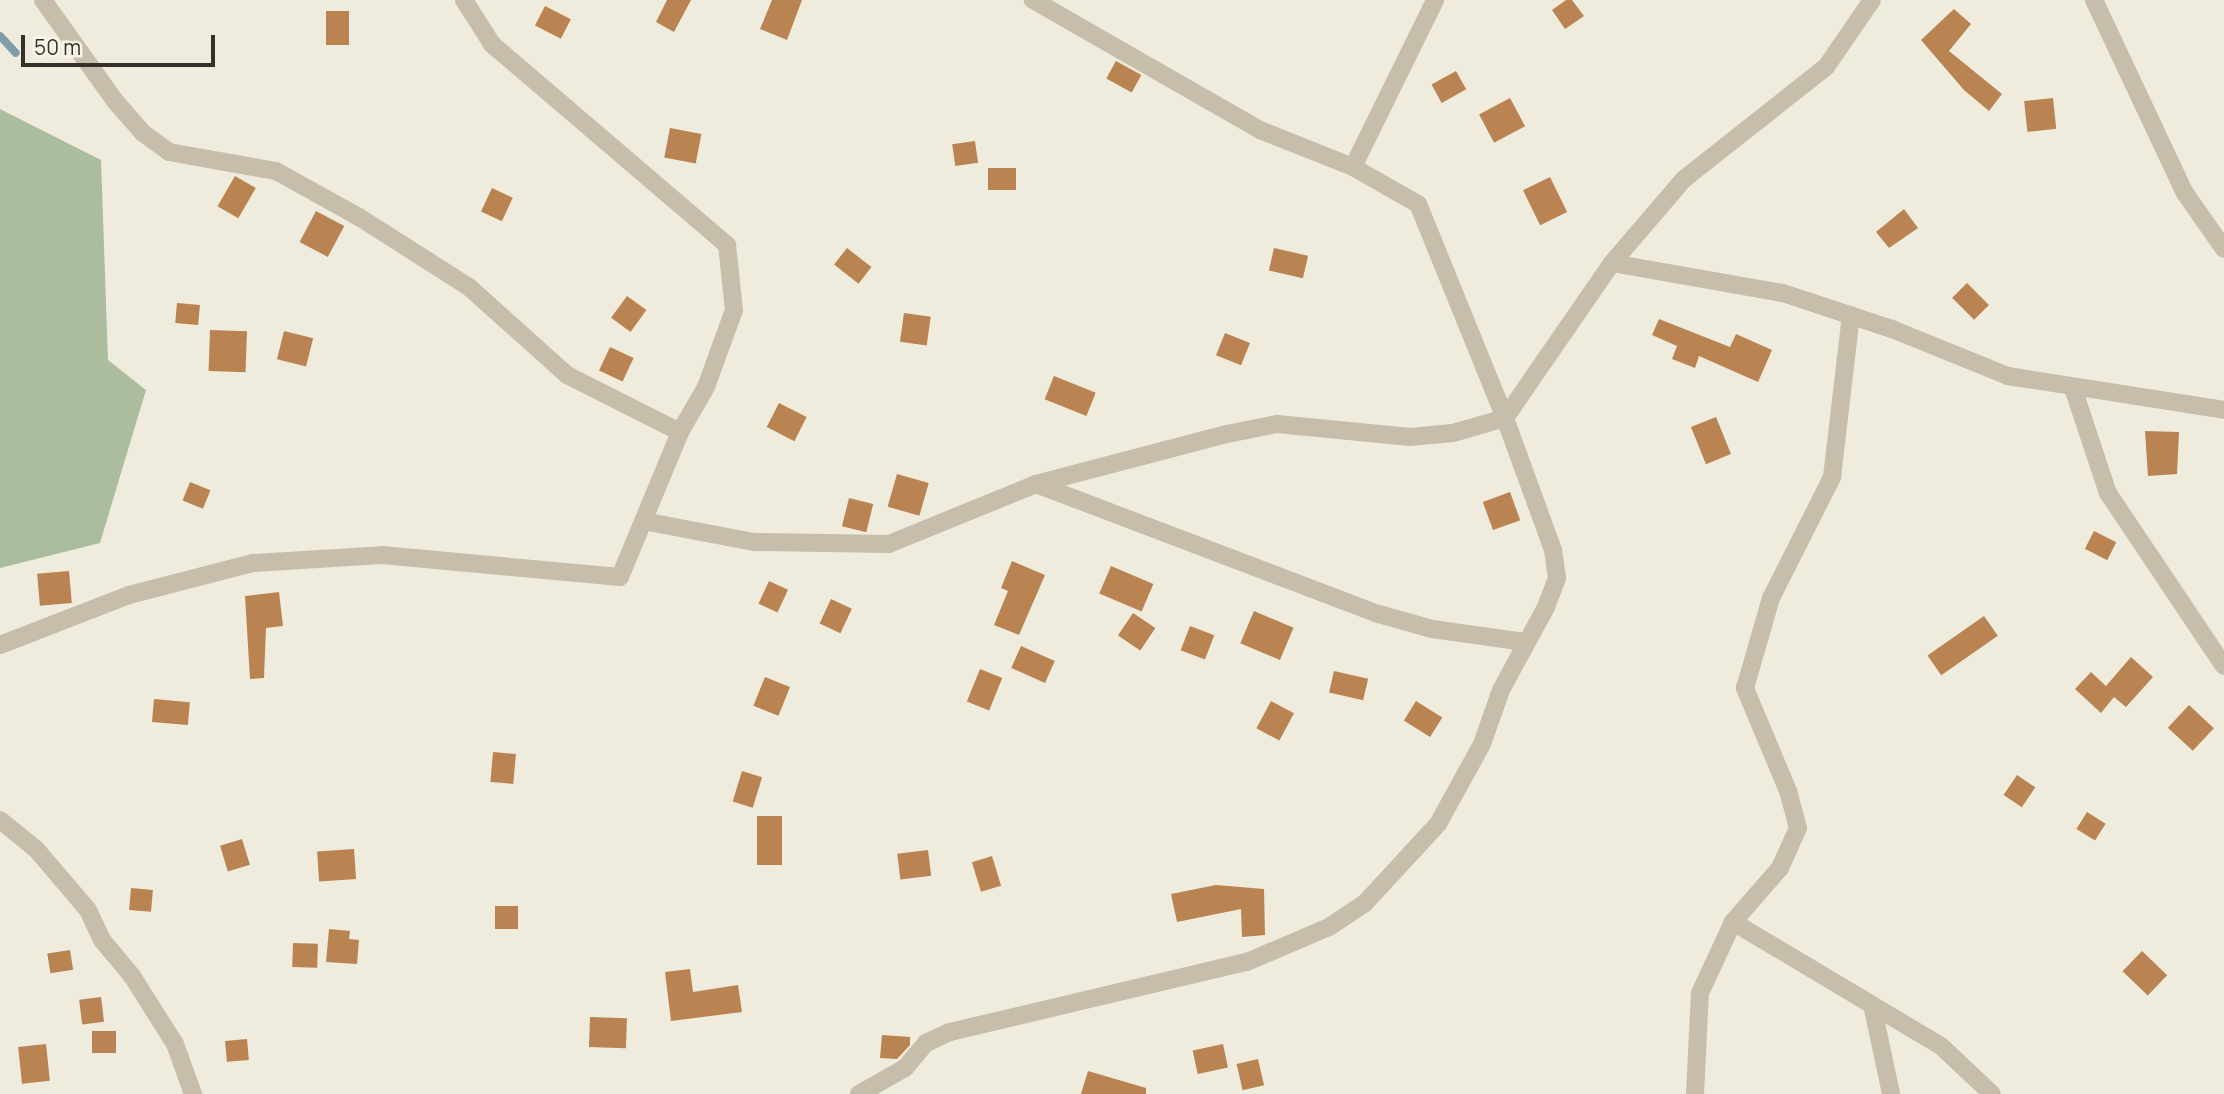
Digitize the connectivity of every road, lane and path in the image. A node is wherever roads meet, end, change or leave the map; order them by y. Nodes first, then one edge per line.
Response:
1 (43, 0) edge
2 (464, 0) edge
3 (1032, 0) edge
4 (1435, 0) edge
5 (1872, 0) edge
6 (2094, 0) edge
7 (1353, 167) junction
8 (2224, 250) edge
9 (1612, 262) junction
10 (1851, 315) junction
11 (2073, 388) junction
12 (2224, 410) edge
13 (1505, 418) junction
14 (680, 432) junction
15 (1036, 484) junction
16 (643, 521) junction
17 (1525, 642) junction
18 (0, 645) edge
19 (2224, 666) edge
20 (0, 820) edge
21 (1733, 922) junction
22 (1872, 1009) junction
23 (193, 1094) edge
24 (859, 1094) edge
25 (1695, 1094) edge
26 (1891, 1094) edge
27 (1992, 1094) edge

1 - 14 street
2 - 14 street
3 - 7 street
4 - 7 street
5 - 9 street
6 - 8 street
7 - 13 street
9 - 10 street
9 - 13 street
10 - 11 street
10 - 21 street
11 - 12 street
11 - 19 street
13 - 15 street
13 - 17 street
14 - 16 street
15 - 16 street
15 - 17 street
16 - 18 street
17 - 24 street
20 - 23 street
21 - 22 street
21 - 25 street
22 - 26 street
22 - 27 street

